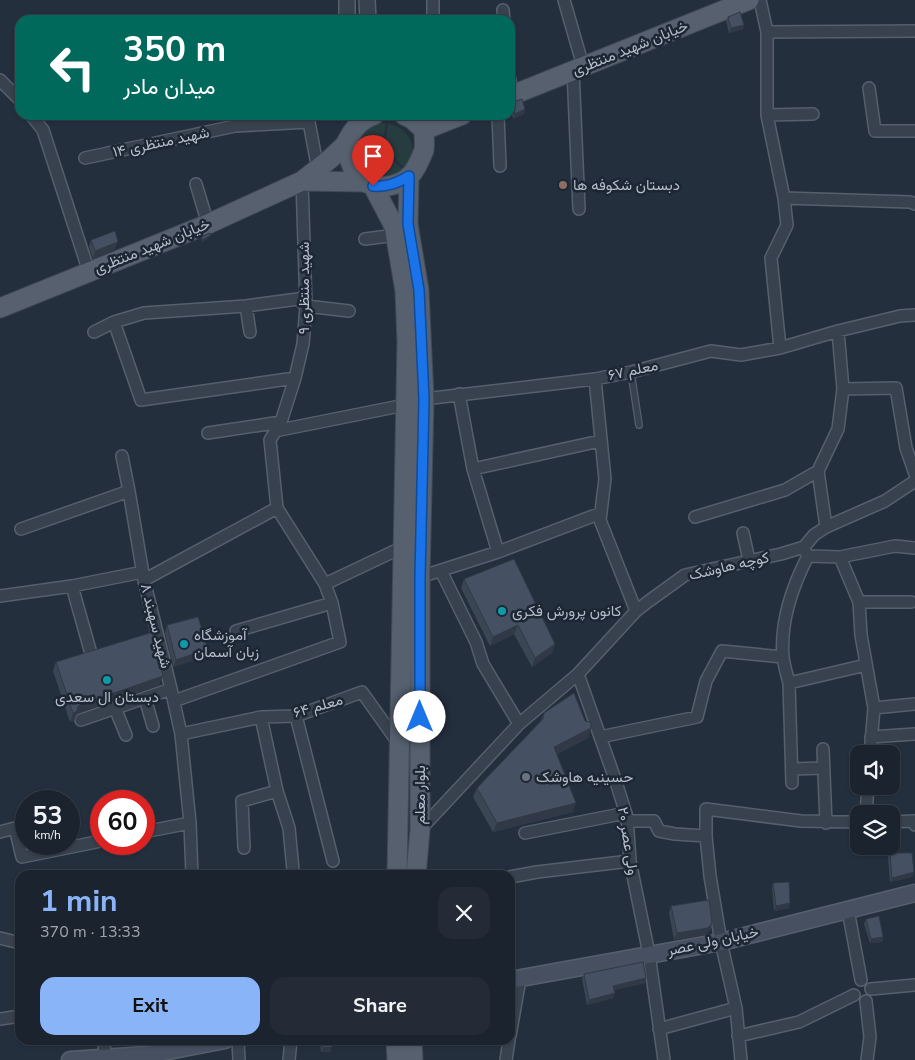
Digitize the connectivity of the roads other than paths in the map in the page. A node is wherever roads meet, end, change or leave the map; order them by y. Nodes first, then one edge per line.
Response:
1 (347, 0) edge
2 (367, 0) edge
3 (433, 0) edge
4 (564, 0) edge
5 (749, 0) edge
6 (760, 0) edge
7 (433, 14) dead end
8 (347, 15) edge
9 (368, 15) edge
10 (915, 31) edge
11 (767, 32) junction
12 (578, 68) junction
13 (0, 80) edge
14 (869, 88) dead end
15 (515, 89) edge
16 (15, 95) edge
17 (813, 114) dead end
18 (767, 115) junction
19 (35, 120) edge
20 (365, 120) edge
21 (413, 120) edge
22 (449, 120) edge
23 (498, 120) edge
24 (351, 130) edge
25 (424, 130) junction
26 (915, 132) edge
27 (85, 158) dead end
28 (500, 166) dead end
29 (318, 170) junction
30 (409, 176) junction
31 (302, 181) junction
32 (196, 184) dead end
33 (369, 184) junction
34 (784, 198) junction
35 (915, 204) edge
36 (579, 209) dead end
37 (208, 224) junction
38 (396, 235) junction
39 (365, 239) dead end
40 (89, 272) junction
41 (246, 306) junction
42 (306, 306) junction
43 (0, 308) edge
44 (349, 311) dead end
45 (915, 315) edge
46 (114, 322) junction
47 (838, 330) junction
48 (94, 332) dead end
49 (250, 332) dead end
50 (780, 348) junction
51 (632, 372) junction
52 (295, 378) junction
53 (595, 378) junction
54 (843, 389) junction
55 (459, 394) junction
56 (424, 399) junction
57 (405, 405) junction
58 (639, 425) dead end
59 (278, 426) junction
60 (208, 433) dead end
61 (600, 441) junction
62 (122, 456) dead end
63 (473, 469) junction
64 (818, 470) junction
65 (915, 474) edge
66 (915, 481) edge
67 (129, 491) junction
68 (277, 508) junction
69 (601, 513) junction
70 (695, 517) dead end
71 (826, 527) junction
72 (21, 529) dead end
73 (743, 533) dead end
74 (403, 547) junction
75 (915, 548) edge
76 (806, 551) junction
77 (498, 552) junction
78 (840, 557) junction
79 (749, 560) junction
80 (441, 570) junction
81 (144, 576) junction
82 (420, 577) junction
83 (325, 584) junction
84 (72, 586) junction
85 (0, 596) edge
86 (859, 602) junction
87 (910, 602) dead end
88 (332, 603) junction
89 (636, 611) junction
90 (236, 631) dead end
91 (90, 650) edge
92 (783, 657) junction
93 (866, 665) junction
94 (578, 674) junction
95 (789, 683) junction
96 (171, 689) junction
97 (145, 698) junction
98 (174, 701) junction
99 (915, 704) edge
100 (115, 708) junction
101 (874, 708) junction
102 (261, 716) junction
103 (296, 716) junction
104 (81, 720) dead end
105 (520, 724) junction
106 (153, 726) dead end
107 (180, 734) junction
108 (915, 734) edge
109 (126, 735) dead end
110 (600, 737) junction
111 (871, 737) junction
112 (399, 744) junction
113 (871, 745) edge
114 (823, 749) dead end
115 (824, 768) junction
116 (792, 769) junction
117 (792, 783) dead end
118 (277, 791) junction
119 (626, 817) junction
120 (914, 821) edge
121 (850, 822) edge
122 (900, 822) edge
123 (190, 823) junction
124 (826, 823) junction
125 (915, 825) edge
126 (155, 830) edge
127 (420, 830) junction
128 (0, 832) edge
129 (525, 833) dead end
130 (706, 836) junction
131 (90, 843) edge
132 (244, 848) dead end
133 (333, 861) dead end
134 (630, 861) junction
135 (192, 870) edge
136 (293, 870) edge
137 (397, 870) edge
138 (416, 870) edge
139 (515, 876) edge
140 (915, 893) edge
141 (848, 910) junction
142 (0, 938) edge
143 (15, 942) edge
144 (721, 942) junction
145 (649, 954) junction
146 (515, 979) edge
147 (861, 980) dead end
148 (915, 985) edge
149 (871, 989) dead end
150 (854, 995) dead end
151 (866, 1001) dead end
152 (736, 1008) junction
153 (15, 1017) edge
154 (0, 1019) edge
155 (659, 1028) junction
156 (738, 1036) junction
157 (104, 1045) edge
158 (193, 1045) edge
159 (238, 1045) edge
160 (291, 1045) edge
161 (508, 1045) edge
162 (147, 1057) edge
163 (104, 1058) junction
164 (70, 1060) edge
165 (239, 1060) edge
166 (290, 1060) edge
167 (506, 1060) edge
168 (664, 1060) edge
169 (741, 1060) edge
170 (867, 1060) edge

1 - 8 street
2 - 9 street
3 - 7 street
4 - 12 street
5 - 12 main road, خیابان شهید منتظری
6 - 11 street
10 - 11 street
11 - 18 street
12 - 15 main road, خیابان شهید منتظری
12 - 36 street
13 - 16 street
14 - 26 street
17 - 18 street
18 - 34 street
19 - 40 street
20 - 24 main road, خیابان شهید منتظری
21 - 25 main road
22 - 25 main road
23 - 28 street
24 - 29 main road, خیابان شهید منتظری
24 - 33 main road, بلوار معلم
25 - 30 main road
27 - 29 street, شهید منتظری ۱۴
29 - 31 main road, خیابان شهید منتظری
30 - 33 main road
30 - 56 main road, بلوار معلم
31 - 33 main road
31 - 37 main road, خیابان شهید منتظری
31 - 42 street, شهید منتظری ۹
32 - 37 street
33 - 38 main road, بلوار معلم
34 - 35 street
34 - 50 street
37 - 40 main road, خیابان شهید منتظری
38 - 39 street
38 - 57 main road, بلوار معلم
40 - 43 main road, خیابان شهید منتظری
41 - 42 street
41 - 46 street
41 - 49 street
42 - 44 street
42 - 52 street, شهید منتظری ۹
45 - 47 street, معلم ۶۷
46 - 48 street
46 - 52 street
47 - 50 street, معلم ۶۷
47 - 54 street
50 - 51 street, معلم ۶۷
51 - 53 street, معلم ۶۷
51 - 58 lane
52 - 59 street, شهید منتظری ۹
53 - 55 street, معلم ۶۷
53 - 61 street
54 - 64 street
54 - 65 street
55 - 56 street, معلم ۶۷
55 - 63 street
56 - 82 main road, بلوار معلم
57 - 59 street
57 - 74 main road, بلوار معلم
59 - 60 street
59 - 68 street, شهید منتظری ۹
61 - 63 street
61 - 69 street
62 - 67 street, شهید سهبند ۸
63 - 77 street
64 - 70 street
64 - 71 street
66 - 71 street, کوچه هاوشک
67 - 72 street
67 - 81 street, شهید سهبند ۸
68 - 81 street
68 - 83 street
69 - 77 street
69 - 89 street
71 - 76 street, کوچه هاوشک
73 - 79 street
74 - 83 street
74 - 112 main road, بلوار معلم
75 - 78 street
76 - 78 street
76 - 79 street, کوچه هاوشک
76 - 92 street
77 - 80 street
78 - 86 street
79 - 89 street, کوچه هاوشک
80 - 82 street
80 - 105 street
81 - 84 street
81 - 96 street, شهید سهبند ۸
82 - 127 main road, بلوار معلم
83 - 88 street
84 - 85 street
84 - 91 street
86 - 87 street
86 - 93 street
88 - 90 street
88 - 98 street
89 - 94 street, کوچه هاوشک
92 - 95 street
92 - 110 street
93 - 95 street
93 - 101 street
94 - 105 street, کوچه هاوشک
94 - 110 street, ولی عصر ۲۰
95 - 116 street
96 - 97 street
96 - 98 street, شهید سهبند ۸
97 - 100 street
97 - 106 street
98 - 107 street, شهید سهبند ۸
99 - 101 street
100 - 104 street
100 - 109 street
101 - 111 street
102 - 103 street, معلم ۶۴
102 - 107 street, معلم ۶۴
102 - 118 street
103 - 112 street, معلم ۶۴
103 - 133 street
105 - 127 street, کوچه هاوشک
107 - 123 street, شهید سهبند ۸
108 - 111 street
110 - 119 street, ولی عصر ۲۰
111 - 113 street
112 - 137 main road, بلوار معلم
114 - 115 street
115 - 116 street
115 - 124 street
116 - 117 street
118 - 132 street
118 - 136 street
119 - 129 street
119 - 130 street
119 - 134 street, ولی عصر ۲۰
120 - 122 street
120 - 125 street
121 - 124 street
123 - 126 street
123 - 135 street, شهید سهبند ۸
124 - 130 street
127 - 138 main road, بلوار معلم
128 - 131 street
130 - 144 street
134 - 139 street
134 - 145 street, ولی عصر ۲۰
140 - 141 main road, خیابان ولی عصر
141 - 144 main road, خیابان ولی عصر
141 - 147 street
142 - 143 street
144 - 145 main road, خیابان ولی عصر
144 - 152 street
145 - 146 main road, خیابان ولی عصر
145 - 155 street, ولی عصر ۲۰
148 - 149 street
150 - 156 street
151 - 170 street
152 - 155 street
152 - 156 street
153 - 154 street
155 - 168 street, ولی عصر ۲۰
156 - 169 street
157 - 163 street
158 - 162 main road
159 - 165 street
160 - 166 street
161 - 167 street
162 - 163 main road
163 - 164 main road

